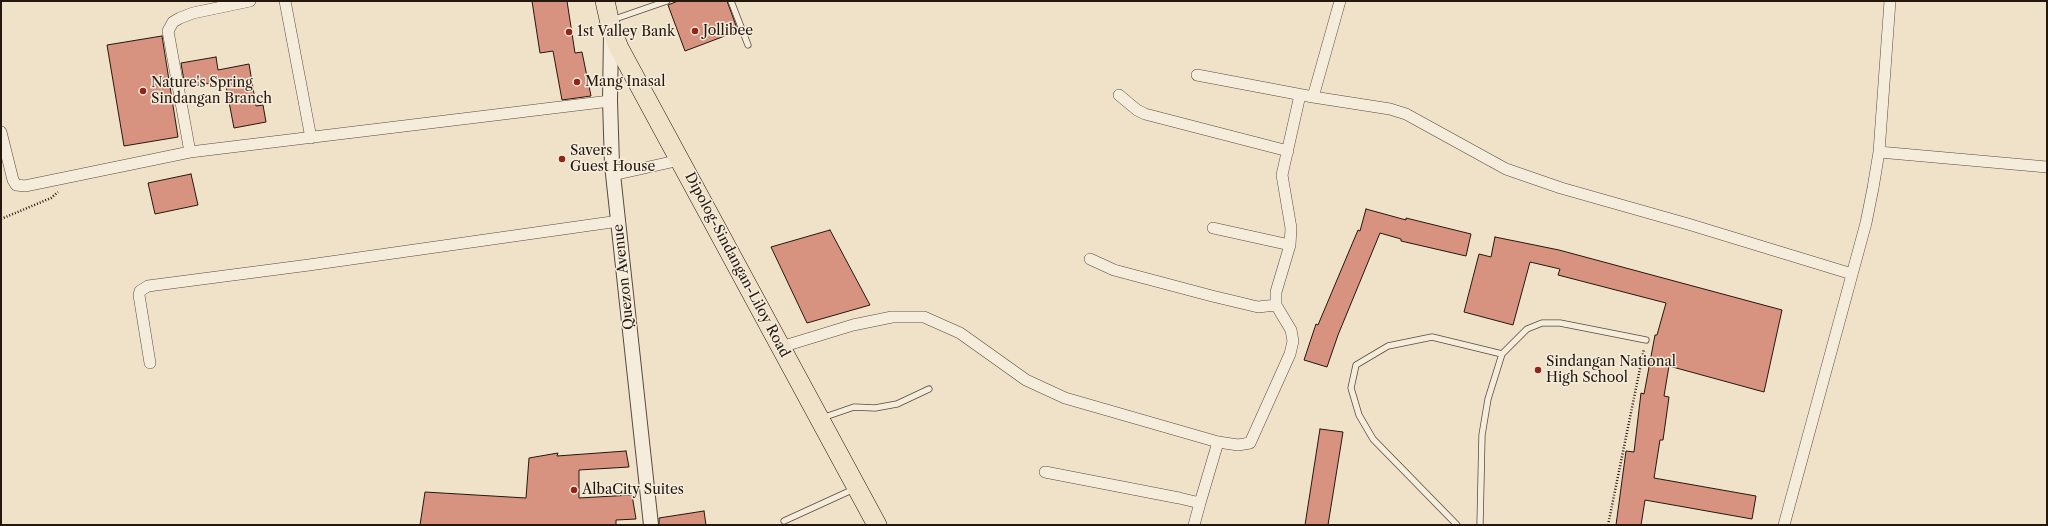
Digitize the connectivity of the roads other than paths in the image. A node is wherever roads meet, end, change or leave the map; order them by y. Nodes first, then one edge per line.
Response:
1 (250, 1) edge
2 (285, 1) edge
3 (605, 1) edge
4 (667, 1) edge
5 (731, 1) edge
6 (1340, 1) edge
7 (1890, 1) edge
8 (610, 24) junction
9 (748, 45) dead end
10 (1197, 75) dead end
11 (1120, 95) dead end
12 (1300, 95) junction
13 (1313, 97) junction
14 (610, 101) junction
15 (1, 132) edge
16 (311, 138) junction
17 (1288, 151) junction
18 (190, 152) junction
19 (1879, 152) junction
20 (680, 160) junction
21 (2047, 167) edge
22 (613, 175) junction
23 (619, 221) junction
24 (1213, 228) dead end
25 (1290, 245) junction
26 (1090, 259) dead end
27 (1852, 274) junction
28 (1276, 305) junction
29 (1646, 340) road end
30 (781, 347) junction
31 (1502, 354) junction
32 (150, 363) dead end
33 (929, 389) dead end
34 (820, 419) junction
35 (1218, 442) junction
36 (1045, 472) dead end
37 (857, 488) junction
38 (1200, 503) junction
39 (784, 522) dead end
40 (651, 525) edge
41 (877, 525) edge
42 (1194, 525) edge
43 (1457, 525) edge
44 (1480, 525) edge
45 (1784, 525) edge

1 - 18 street
2 - 16 street
3 - 8 highway, Dipolog-Sindangan-Liloy Road
4 - 8 lane
5 - 9 lane
6 - 13 street
7 - 19 street
8 - 14 street, Quezon Avenue
8 - 20 highway, Dipolog-Sindangan-Liloy Road
10 - 12 street
11 - 17 street
12 - 13 street
12 - 17 street
13 - 27 street
14 - 16 street
14 - 22 street, Quezon Avenue
15 - 18 street
16 - 18 street
17 - 25 street
19 - 21 street
19 - 27 street
20 - 22 street
20 - 30 highway, Dipolog-Sindangan-Liloy Road
22 - 23 street, Quezon Avenue
23 - 32 street
23 - 40 street, Quezon Avenue
24 - 25 street
25 - 28 street
26 - 28 street
27 - 45 street
28 - 35 street
29 - 31 lane
30 - 34 highway, Dipolog-Sindangan-Liloy Road
30 - 35 street
31 - 43 lane
31 - 44 lane
33 - 34 lane
34 - 37 highway, Dipolog-Sindangan-Liloy Road
35 - 38 street
36 - 38 street
37 - 39 lane
37 - 41 highway, Dipolog-Sindangan-Liloy Road
38 - 42 street

